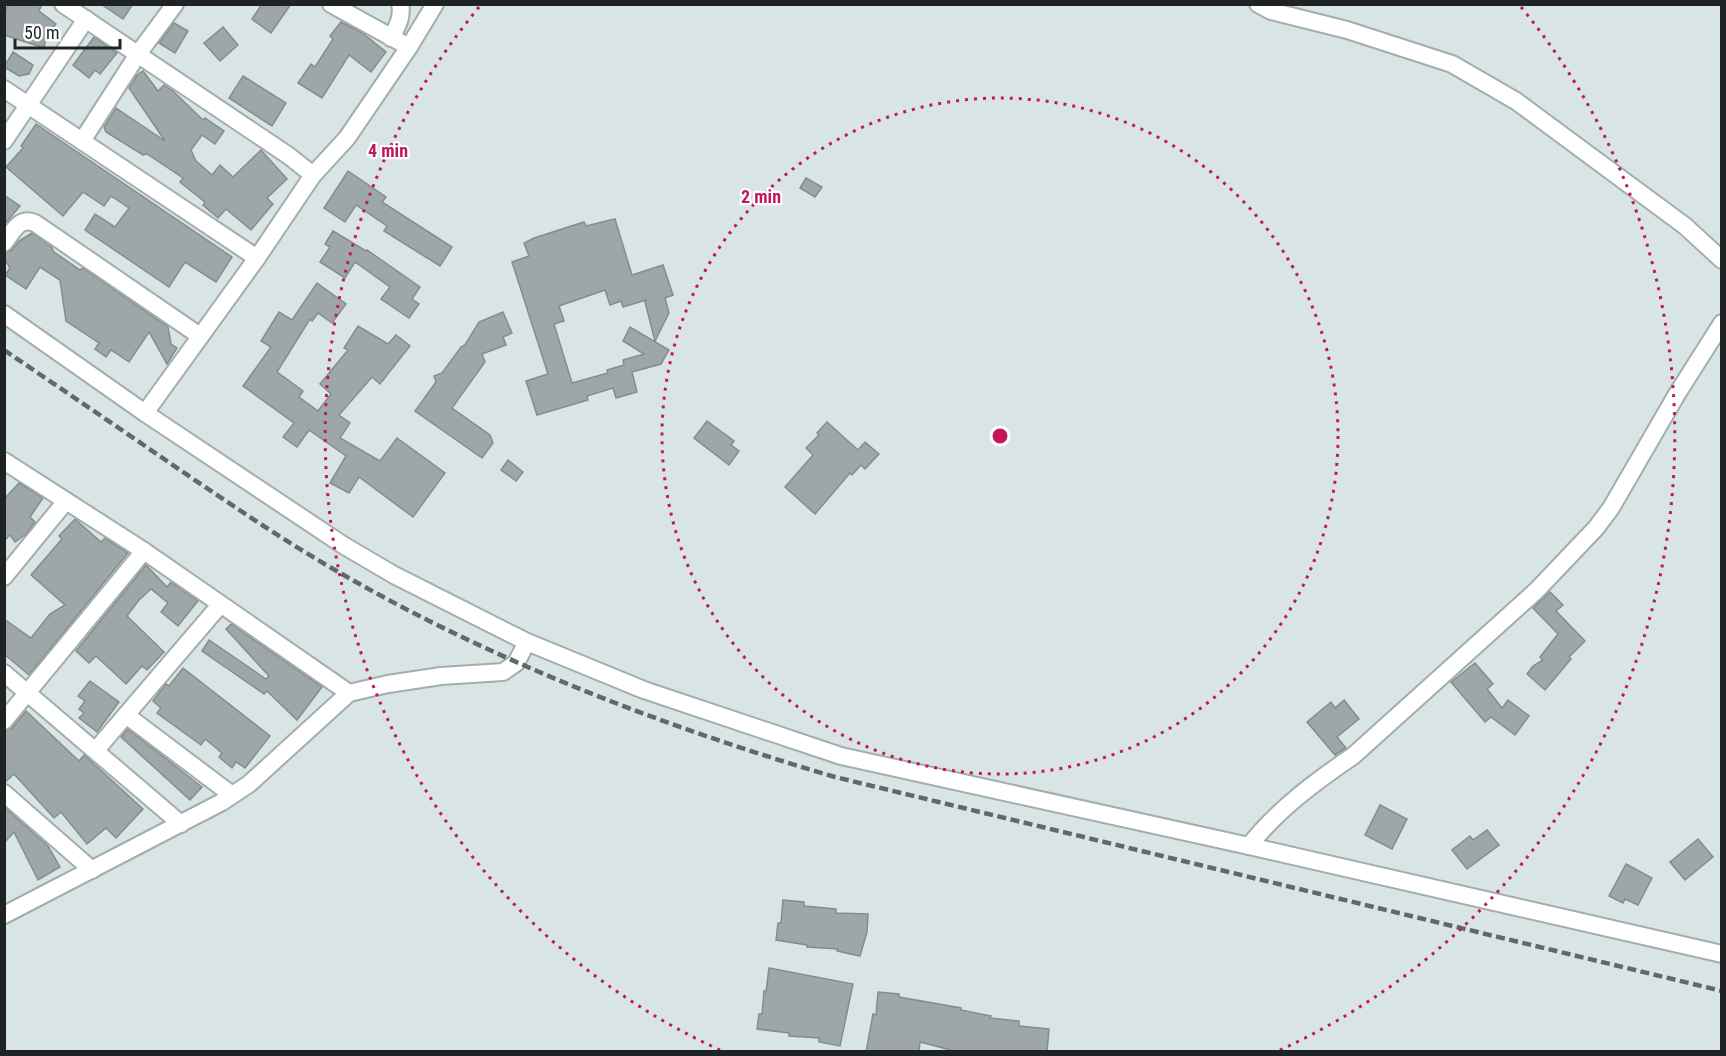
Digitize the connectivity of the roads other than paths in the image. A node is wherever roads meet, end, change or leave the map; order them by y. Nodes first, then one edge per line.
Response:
1 (63, 4) edge
2 (175, 4) edge
3 (331, 4) edge
4 (400, 4) edge
5 (435, 4) edge
6 (1258, 4) edge
7 (86, 19) junction
8 (391, 38) junction
9 (409, 47) junction
10 (138, 54) junction
11 (4, 89) edge
12 (28, 106) junction
13 (4, 141) edge
14 (82, 141) junction
15 (313, 175) junction
16 (4, 243) edge
17 (257, 258) junction
18 (1722, 260) edge
19 (4, 314) edge
20 (1722, 323) edge
21 (200, 336) junction
22 (146, 413) junction
23 (4, 461) edge
24 (66, 501) junction
25 (144, 551) junction
26 (4, 577) edge
27 (220, 605) junction
28 (527, 642) junction
29 (4, 673) edge
30 (28, 693) junction
31 (349, 693) junction
32 (126, 715) junction
33 (4, 721) edge
34 (96, 750) junction
35 (4, 793) edge
36 (232, 795) junction
37 (181, 824) junction
38 (1249, 846) junction
39 (92, 870) junction
40 (4, 915) edge
41 (1722, 954) edge

1 - 7 street
2 - 10 street
3 - 8 street
4 - 8 street
5 - 9 street
6 - 18 street
7 - 10 street
7 - 12 street
8 - 9 street
9 - 15 street
10 - 14 street
10 - 15 street
11 - 12 street
12 - 13 street
12 - 14 street
14 - 17 street
15 - 17 street
16 - 21 street
17 - 21 street
19 - 22 street
20 - 38 street
21 - 22 street
22 - 28 street
23 - 24 street
24 - 25 street
24 - 26 street
25 - 27 street
25 - 30 street
27 - 31 street
27 - 32 street
28 - 31 street
28 - 38 street
29 - 30 street
30 - 33 street
30 - 34 street
31 - 36 street
32 - 34 street
32 - 36 street
34 - 37 street
35 - 39 street
36 - 37 street
37 - 39 street
38 - 41 street
39 - 40 street

